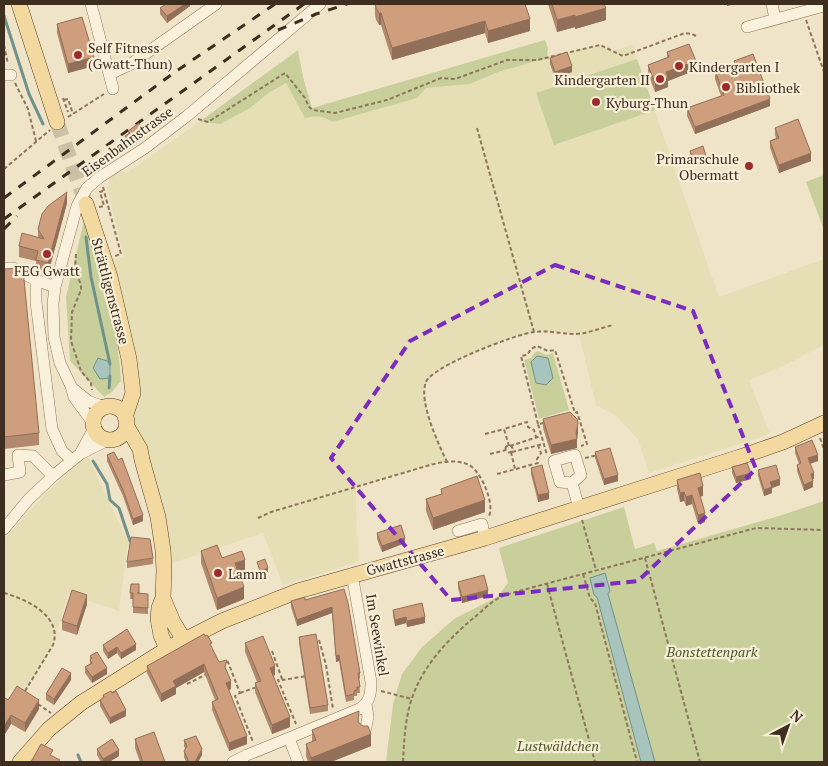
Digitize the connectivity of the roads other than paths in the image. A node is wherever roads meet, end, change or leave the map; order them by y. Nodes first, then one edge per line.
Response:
1 (20, 4) edge
2 (91, 4) edge
3 (216, 4) edge
4 (320, 4) edge
5 (772, 4) edge
6 (824, 6) edge
7 (775, 19) junction
8 (746, 27) dead end
9 (110, 74) junction
10 (113, 89) dead end
11 (57, 122) tunnel mouth
12 (94, 205) tunnel mouth
13 (4, 268) edge
14 (36, 280) junction
15 (55, 287) junction
16 (132, 379) junction
17 (71, 386) junction
18 (108, 407) junction
19 (126, 421) junction
20 (824, 423) edge
21 (93, 426) junction
22 (112, 439) junction
23 (76, 457) junction
24 (142, 460) junction
25 (4, 474) edge
26 (54, 476) junction
27 (572, 483) junction
28 (579, 508) junction
29 (4, 529) edge
30 (484, 530) junction
31 (458, 531) dead end
32 (352, 574) junction
33 (164, 598) junction
34 (184, 640) junction
35 (167, 649) junction
36 (366, 704) junction
37 (365, 731) edge
38 (294, 736) junction
39 (255, 757) edge
40 (20, 762) edge
41 (233, 762) edge
42 (298, 762) edge

1 - 11 main road
2 - 9 street
3 - 9 street
4 - 15 street, Eisenbahnstrasse
5 - 7 street
6 - 7 street
7 - 8 street
9 - 10 street
12 - 16 main road, Strättligenstrasse
13 - 14 street
14 - 15 street
14 - 23 street
15 - 17 street, Eisenbahnstrasse
16 - 18 main road
16 - 19 main road, Strättligenstrasse
17 - 18 street, Eisenbahnstrasse
17 - 21 street, Eisenbahnstrasse
18 - 19 main road
18 - 21 main road
19 - 22 main road
19 - 24 main road
20 - 28 main road, Gwattstrasse
21 - 22 main road
21 - 23 street
22 - 23 street
22 - 24 main road
23 - 26 street
24 - 33 main road
25 - 26 street
26 - 29 street
27 - 27 street
27 - 28 street
28 - 30 main road, Gwattstrasse
30 - 31 street
30 - 32 main road, Gwattstrasse
32 - 34 main road, Gwattstrasse
32 - 36 street, Im Seewinkel
33 - 34 main road
33 - 35 main road
34 - 35 main road, Gwattstrasse
35 - 40 main road, Gwattstrasse
36 - 37 street, Im Seewinkel
36 - 38 street
38 - 39 street
38 - 42 street
39 - 41 street

